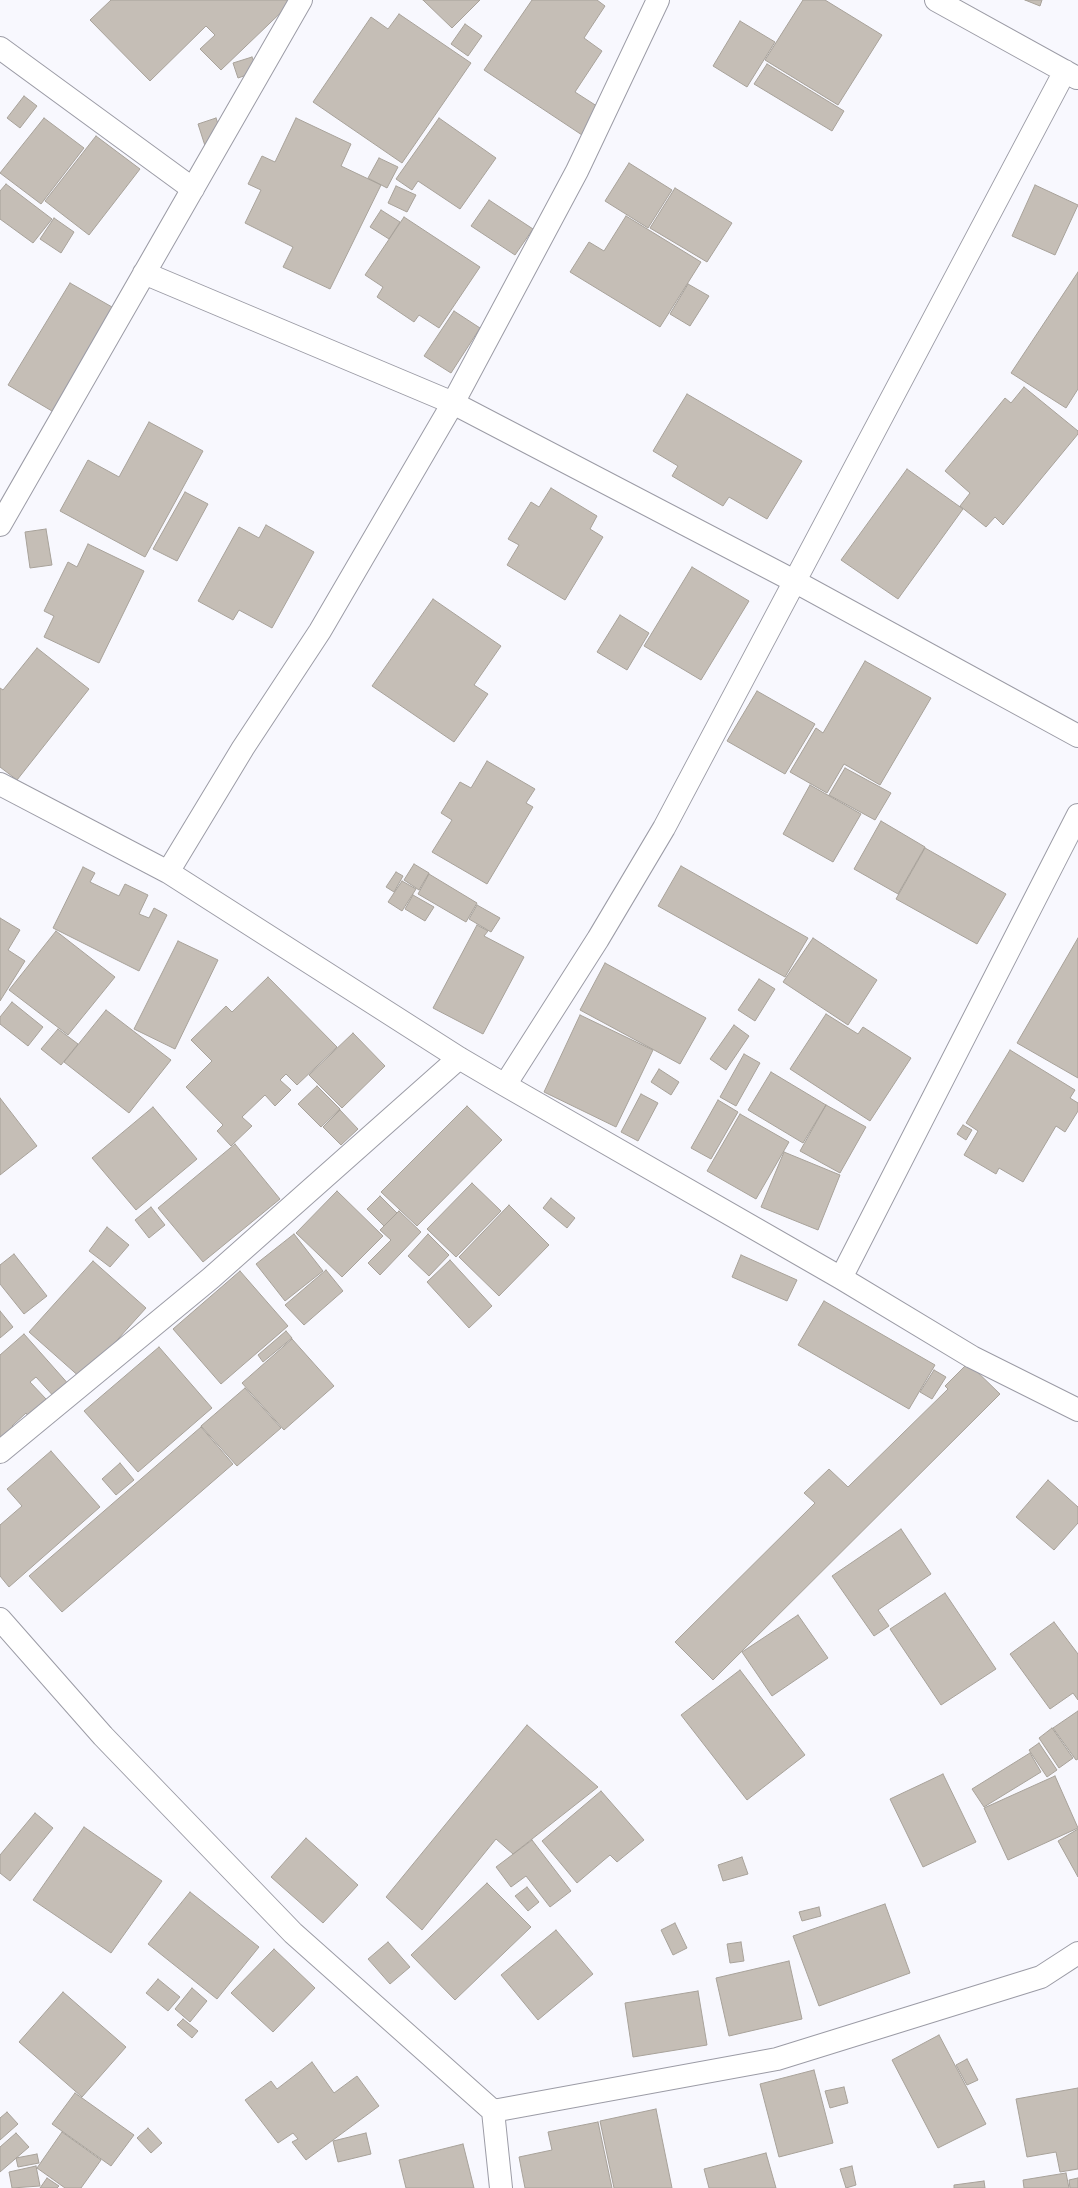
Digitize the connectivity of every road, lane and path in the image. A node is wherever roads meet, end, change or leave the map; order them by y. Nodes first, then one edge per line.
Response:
1 (301, 0) edge
2 (658, 0) edge
3 (936, 0) edge
4 (0, 48) edge
5 (1072, 75) edge
6 (193, 189) junction
7 (144, 273) junction
8 (453, 402) junction
9 (0, 525) edge
10 (796, 582) junction
11 (1078, 736) edge
12 (0, 784) edge
13 (1078, 815) edge
14 (168, 872) junction
15 (458, 1058) junction
16 (505, 1085) junction
17 (840, 1278) junction
18 (1078, 1410) edge
19 (0, 1452) edge
20 (0, 1619) edge
21 (1078, 1953) edge
22 (493, 2111) junction
23 (500, 2188) edge

1 - 6 street
2 - 8 street
3 - 5 street
4 - 6 street
5 - 10 street
6 - 7 street
7 - 8 street
7 - 9 street
8 - 10 street
8 - 14 street
10 - 11 street
10 - 16 street
12 - 14 street
13 - 17 street
14 - 15 street
15 - 16 street
15 - 19 street
16 - 17 street
17 - 18 street
20 - 22 street
21 - 22 street
22 - 23 street

